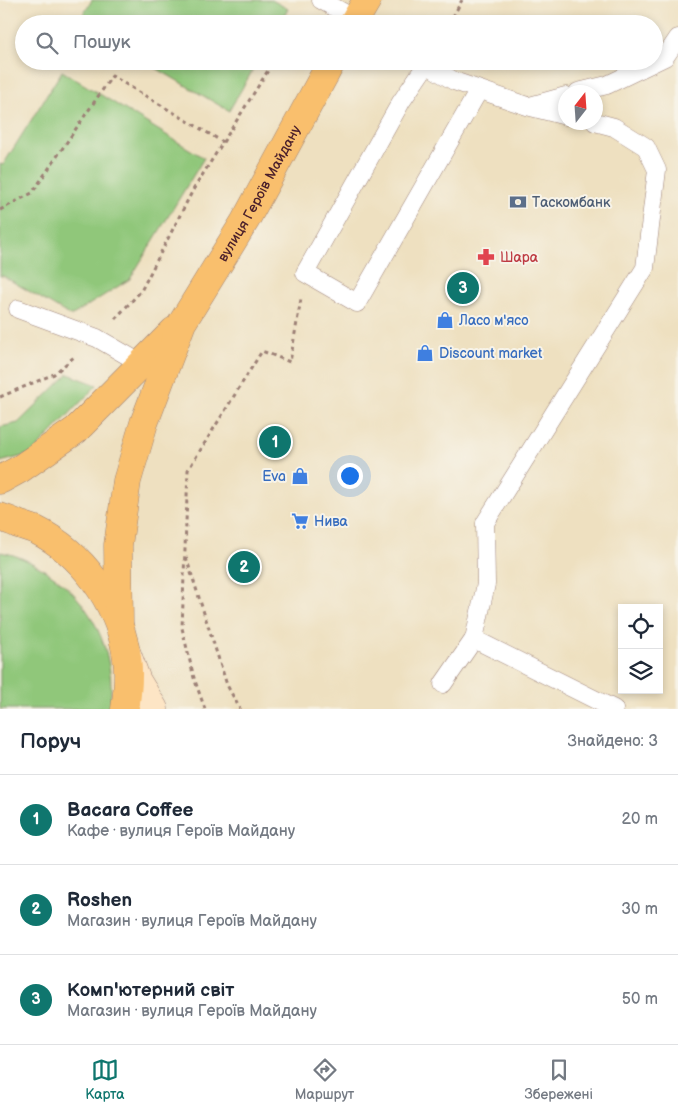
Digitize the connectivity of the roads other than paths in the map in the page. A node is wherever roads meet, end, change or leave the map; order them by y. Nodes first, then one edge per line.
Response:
1 (321, 0) edge
2 (355, 15) edge
3 (678, 38) edge
4 (663, 57) edge
5 (327, 70) edge
6 (420, 70) edge
7 (436, 70) edge
8 (636, 70) edge
9 (603, 85) edge
10 (479, 90) junction
11 (558, 98) edge
12 (527, 106) junction
13 (558, 114) edge
14 (603, 124) edge
15 (18, 309) dead end
16 (182, 323) junction
17 (142, 364) junction
18 (0, 480) edge
19 (0, 518) edge
20 (119, 623) junction
21 (474, 639) junction
22 (127, 652) junction
23 (443, 684) dead end
24 (125, 709) edge
25 (154, 709) edge
26 (614, 709) edge

1 - 2 lane
3 - 4 lane
5 - 16 main road, вулиця Героїв Майдану
6 - 10 lane
7 - 10 lane
8 - 9 lane
10 - 12 lane
11 - 12 lane
12 - 13 lane
14 - 21 lane
15 - 17 lane
16 - 17 main road
16 - 20 main road
17 - 18 main road
19 - 20 main road
20 - 22 main road
21 - 23 lane
21 - 26 lane
22 - 24 main road
22 - 25 main road

